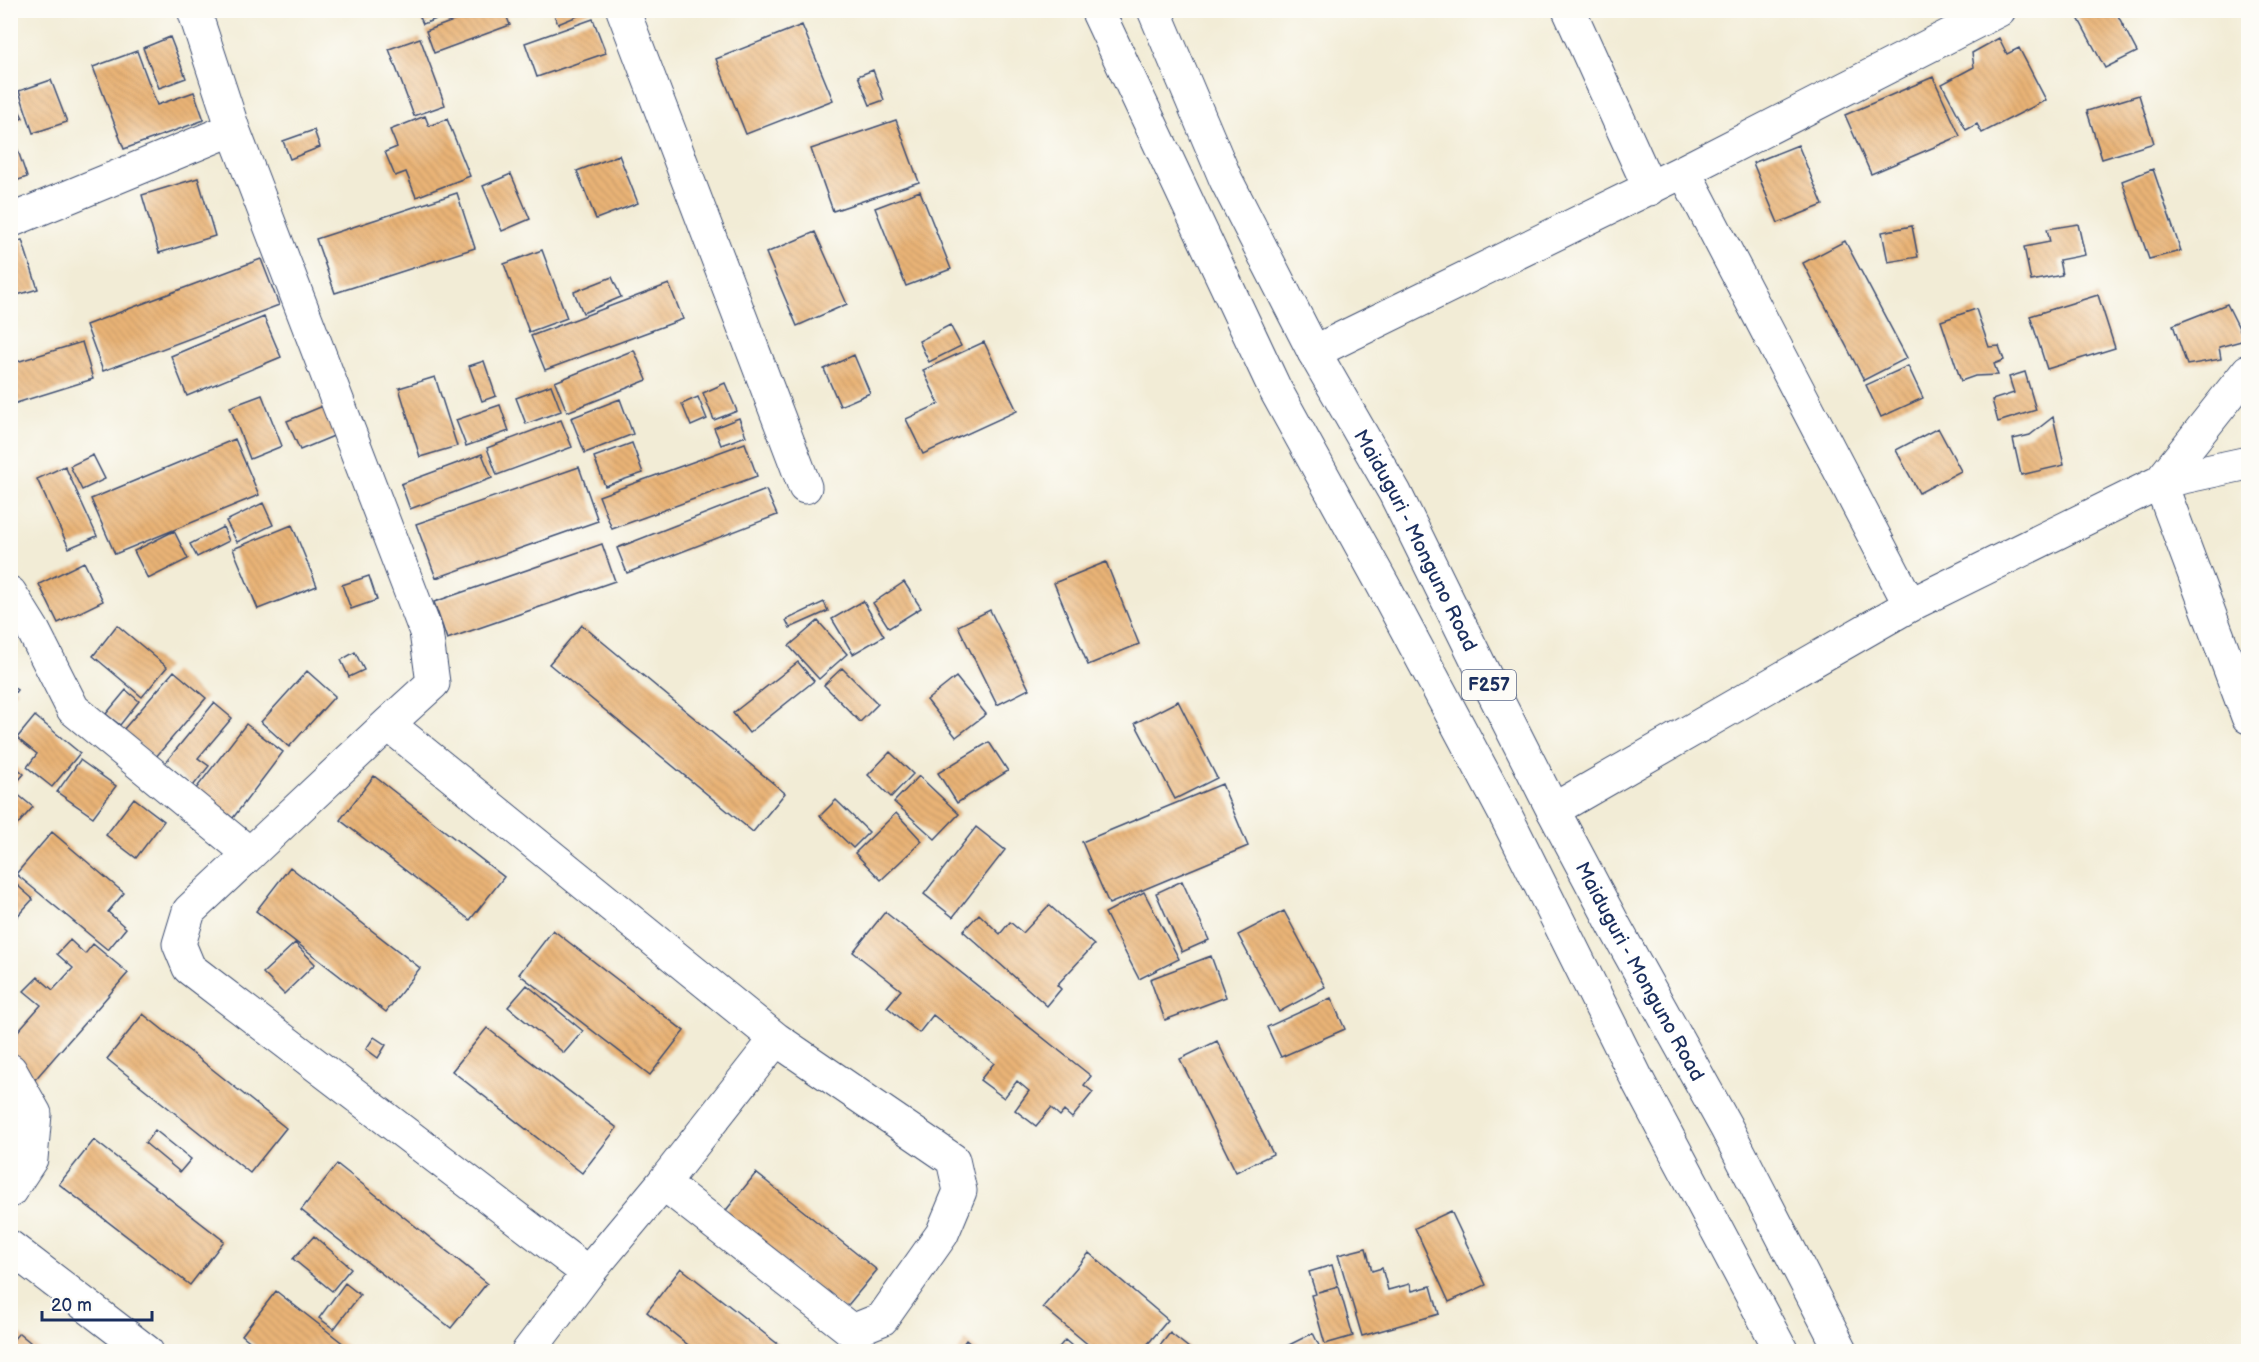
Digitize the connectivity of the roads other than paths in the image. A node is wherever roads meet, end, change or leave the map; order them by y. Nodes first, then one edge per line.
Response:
1 (194, 10) edge
2 (623, 10) edge
3 (1097, 10) edge
4 (1154, 10) edge
5 (1569, 10) edge
6 (1999, 10) edge
7 (233, 129) junction
8 (1684, 171) junction
9 (1650, 189) junction
10 (10, 221) edge
11 (1314, 352) junction
12 (2248, 371) edge
13 (2248, 462) edge
14 (2160, 482) junction
15 (805, 487) dead end
16 (10, 593) edge
17 (1910, 605) junction
18 (2248, 717) edge
19 (388, 724) junction
20 (1553, 810) junction
21 (250, 854) junction
22 (776, 1039) junction
23 (10, 1070) edge
24 (663, 1183) junction
25 (10, 1191) edge
26 (10, 1247) edge
27 (588, 1273) junction
28 (147, 1352) edge
29 (528, 1352) edge
30 (1782, 1352) edge
31 (1842, 1352) edge

1 - 7 street
2 - 15 street
3 - 30 street, F257
4 - 11 street, Maiduguri - Monguno Road / F257
5 - 9 street
6 - 8 street
7 - 10 street
7 - 19 street
8 - 9 street
8 - 17 street
9 - 11 street
11 - 20 street, Maiduguri - Monguno Road / F257
12 - 14 street
13 - 14 street
14 - 17 street
14 - 18 street
16 - 21 street
17 - 20 street
19 - 21 street
19 - 22 street
20 - 31 street, Maiduguri - Monguno Road / F257
21 - 27 street
22 - 24 street
22 - 24 street
23 - 25 street
24 - 27 street
26 - 28 street
27 - 29 street

